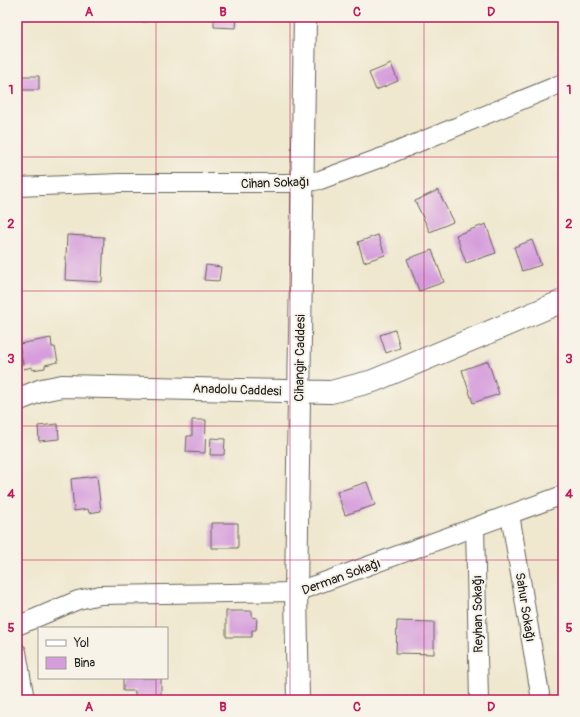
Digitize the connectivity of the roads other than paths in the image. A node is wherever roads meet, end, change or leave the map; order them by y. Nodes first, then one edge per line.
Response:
1 (305, 17) edge
2 (563, 83) edge
3 (302, 183) junction
4 (17, 187) edge
5 (563, 301) edge
6 (299, 391) junction
7 (17, 400) edge
8 (563, 495) edge
9 (510, 514) junction
10 (475, 527) junction
11 (296, 592) junction
12 (17, 626) edge
13 (17, 652) edge
14 (24, 700) edge
15 (298, 700) edge
16 (479, 700) edge
17 (541, 700) edge

1 - 3 street, Cihangir Caddesi
2 - 3 street, Cihan Sokağı
3 - 4 street, Cihan Sokağı
3 - 6 street, Cihangir Caddesi
5 - 6 street, Anadolu Caddesi
6 - 7 street, Anadolu Caddesi
6 - 11 street, Cihangir Caddesi
8 - 9 street, Derman Sokağı
9 - 10 street, Derman Sokağı
9 - 17 street, Sahur Sokağı
10 - 11 street, Derman Sokağı
10 - 16 street, Reyhan Sokağı
11 - 12 street, Derman Sokağı
11 - 15 street, Cihangir Caddesi
13 - 14 street

